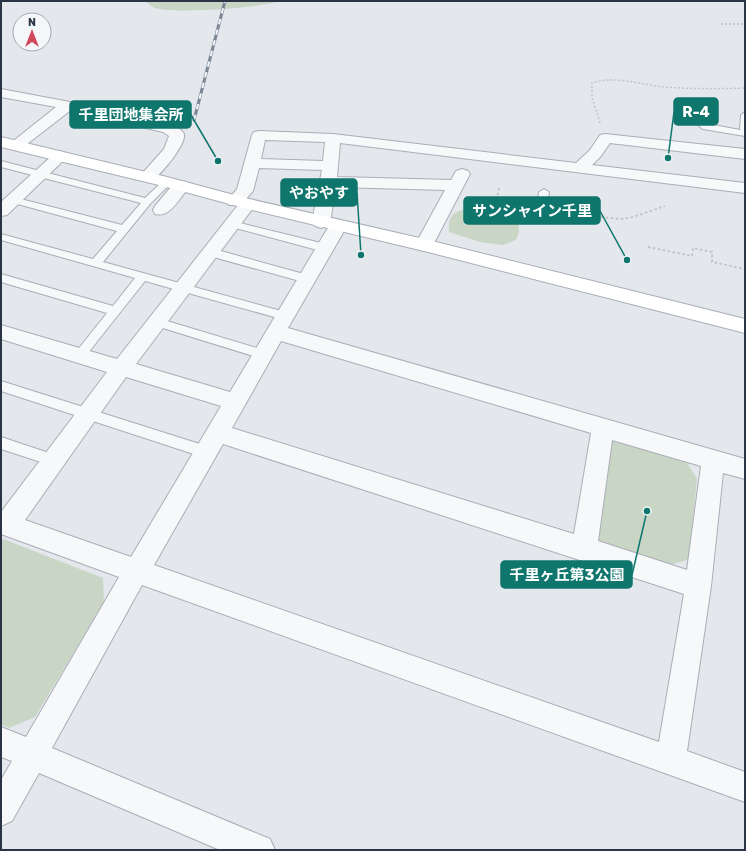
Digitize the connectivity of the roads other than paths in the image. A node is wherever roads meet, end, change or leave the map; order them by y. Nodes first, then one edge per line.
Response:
1 (1, 93) edge
2 (68, 105) junction
3 (745, 115) edge
4 (703, 126) dead end
5 (744, 132) edge
6 (333, 138) junction
7 (1, 142) edge
8 (17, 145) junction
9 (745, 154) edge
10 (471, 155) junction
11 (60, 156) junction
12 (252, 163) junction
13 (1, 164) edge
14 (578, 169) junction
15 (41, 174) junction
16 (330, 174) junction
17 (147, 177) junction
18 (174, 184) junction
19 (456, 185) junction
20 (745, 188) edge
21 (544, 192) dead end
22 (242, 202) junction
23 (6, 203) edge
24 (154, 206) junction
25 (542, 210) road end
26 (232, 224) junction
27 (330, 224) junction
28 (124, 229) junction
29 (1, 237) edge
30 (424, 245) junction
31 (325, 248) junction
32 (210, 252) junction
33 (96, 263) junction
34 (143, 276) junction
35 (1, 278) edge
36 (307, 279) junction
37 (183, 288) junction
38 (116, 311) junction
39 (157, 322) junction
40 (280, 324) junction
41 (745, 326) edge
42 (1, 332) edge
43 (263, 354) junction
44 (80, 355) junction
45 (122, 367) junction
46 (1, 386) edge
47 (235, 402) junction
48 (88, 413) junction
49 (603, 428) junction
50 (1, 442) edge
51 (211, 443) junction
52 (53, 460) junction
53 (713, 460) junction
54 (745, 469) edge
55 (4, 524) edge
56 (584, 549) junction
57 (137, 570) junction
58 (698, 586) junction
59 (1, 742) edge
60 (33, 756) junction
61 (671, 761) junction
62 (745, 787) edge
63 (1, 810) edge
64 (259, 850) edge

1 - 2 street
2 - 8 street
2 - 17 street
3 - 5 lane
4 - 5 lane
6 - 10 street
6 - 12 street
6 - 16 street
7 - 8 street
8 - 11 street
9 - 14 street
10 - 14 street
10 - 19 street
11 - 15 street
11 - 17 street
12 - 16 street
12 - 22 street
13 - 15 lane
14 - 20 street
15 - 23 street
15 - 24 lane
16 - 19 street
16 - 27 street
17 - 18 street
18 - 22 street
18 - 24 street
19 - 30 street
21 - 25 lane
22 - 26 street
22 - 27 street
23 - 28 lane
24 - 28 lane
26 - 31 lane
26 - 32 street
27 - 30 street
27 - 31 street
28 - 33 lane
29 - 33 lane
30 - 41 street
31 - 36 street
32 - 36 lane
32 - 37 street
33 - 34 lane
34 - 37 lane
34 - 38 lane
35 - 38 lane
36 - 40 street
37 - 39 street
37 - 40 lane
38 - 44 lane
39 - 43 lane
39 - 45 street
40 - 43 street
40 - 49 street
42 - 44 street
43 - 47 street
44 - 45 street
45 - 47 street
45 - 48 street
46 - 48 lane
47 - 51 street
48 - 51 lane
48 - 52 street
49 - 53 street
49 - 56 street
50 - 52 lane
51 - 56 street
51 - 57 street
52 - 55 street
53 - 54 street
53 - 58 street
55 - 57 street
56 - 58 street
57 - 60 street
57 - 61 street
58 - 61 street
59 - 60 street
60 - 63 street
60 - 64 street
61 - 62 street

